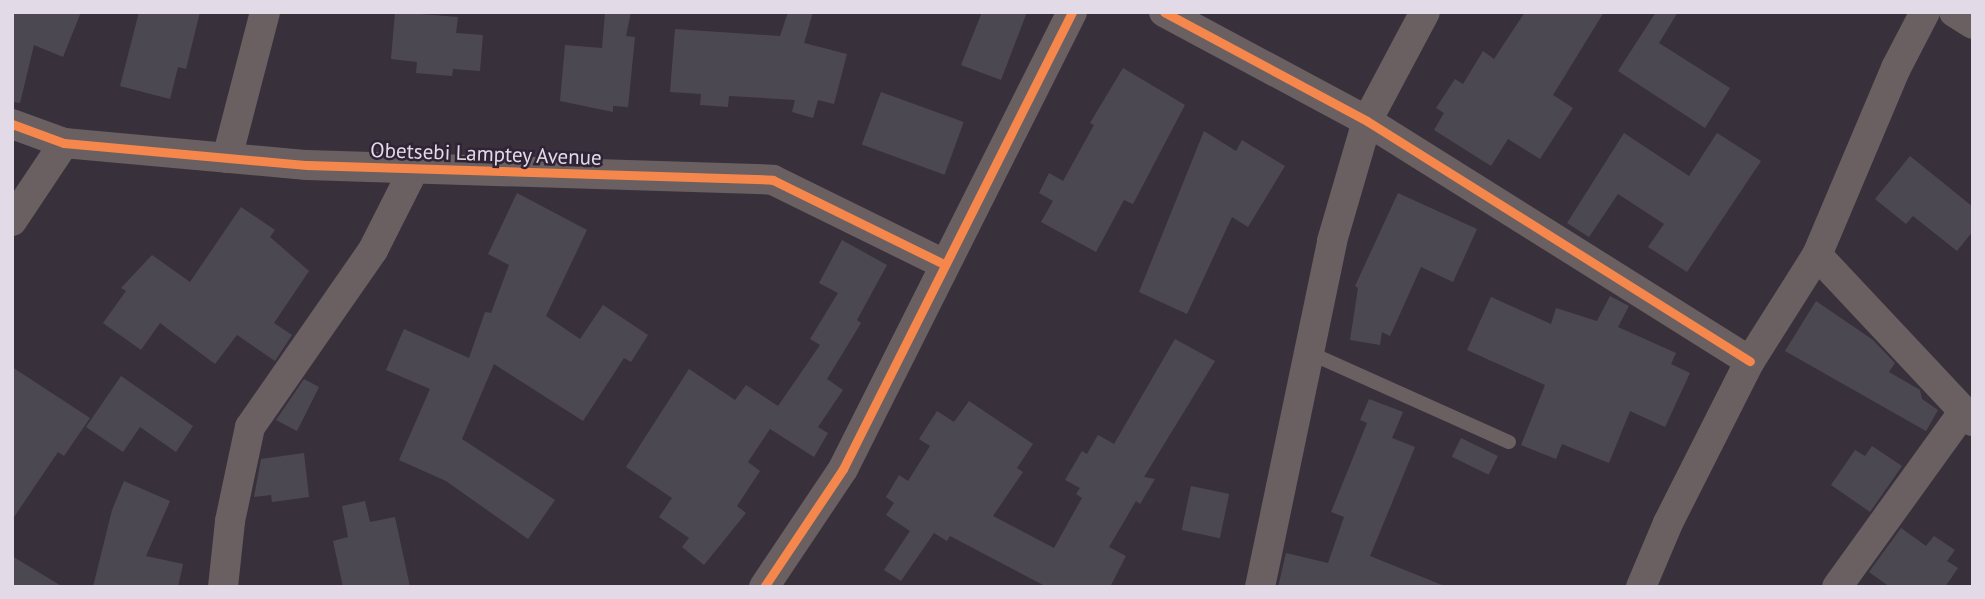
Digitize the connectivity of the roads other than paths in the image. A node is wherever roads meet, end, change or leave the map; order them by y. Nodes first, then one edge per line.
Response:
1 (265, 12) edge
2 (1072, 12) edge
3 (1164, 12) edge
4 (1426, 12) edge
5 (1925, 12) edge
6 (1954, 12) edge
7 (1973, 24) edge
8 (1367, 121) junction
9 (12, 124) edge
10 (64, 143) junction
11 (227, 158) junction
12 (414, 169) junction
13 (12, 221) edge
14 (1818, 255) junction
15 (944, 264) junction
16 (1310, 353) junction
17 (1750, 361) junction
18 (1968, 416) edge
19 (1509, 442) dead end
20 (223, 587) edge
21 (764, 587) edge
22 (1260, 587) edge
23 (1642, 587) edge
24 (1837, 587) edge

1 - 11 street
2 - 15 street
3 - 8 street
4 - 8 street
5 - 14 street
6 - 7 street
8 - 16 street
8 - 17 street
9 - 10 street, Obetsebi Lamptey Avenue
10 - 11 street, Obetsebi Lamptey Avenue
10 - 13 street
11 - 12 street, Obetsebi Lamptey Avenue
12 - 15 street, Obetsebi Lamptey Avenue
12 - 20 street
14 - 17 street
14 - 18 street
15 - 21 street
16 - 19 lane
16 - 22 street
17 - 23 street
18 - 24 street

